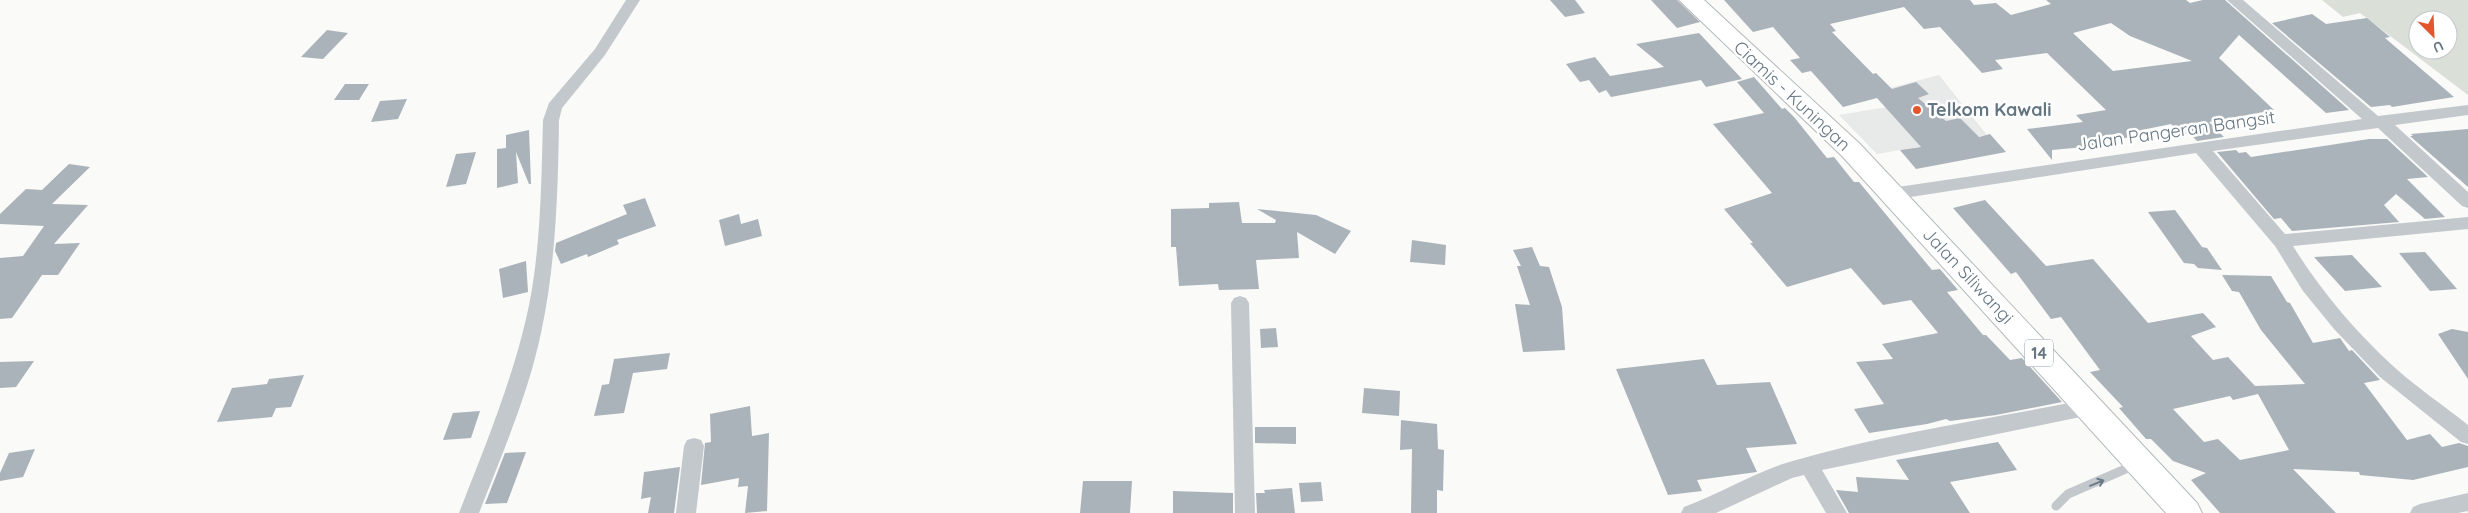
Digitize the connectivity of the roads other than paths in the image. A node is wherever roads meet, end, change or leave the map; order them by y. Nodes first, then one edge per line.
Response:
1 (633, 0) edge
2 (1690, 0) edge
3 (2234, 0) edge
4 (2468, 110) edge
5 (2378, 122) junction
6 (2200, 147) junction
7 (1891, 194) junction
8 (2468, 202) edge
9 (2468, 223) edge
10 (2281, 241) junction
11 (1240, 303) dead end
12 (2090, 407) junction
13 (2468, 436) edge
14 (694, 446) dead end
15 (2140, 462) junction
16 (1809, 466) junction
17 (2468, 502) edge
18 (2056, 506) dead end
19 (469, 513) edge
20 (686, 513) edge
21 (1245, 513) edge
22 (1691, 513) edge
23 (1837, 513) edge
24 (2186, 513) edge
25 (2420, 513) edge

1 - 19 street
2 - 7 highway, Ciamis - Kuningan / 14
3 - 5 street
4 - 5 street, Jalan Pangeran Bangsit
5 - 6 street, Jalan Pangeran Bangsit
5 - 8 street
6 - 7 street, Jalan Pangeran Bangsit
6 - 10 street
7 - 12 highway, Jalan Siliwangi / 14
9 - 10 street
10 - 13 street
11 - 21 street
12 - 15 highway, Jalan Siliwangi / 14
12 - 16 street
14 - 20 street
18 -> 15 lane
15 - 24 highway, Jalan Siliwangi / 14
16 - 22 street
16 - 23 street
17 - 25 street

